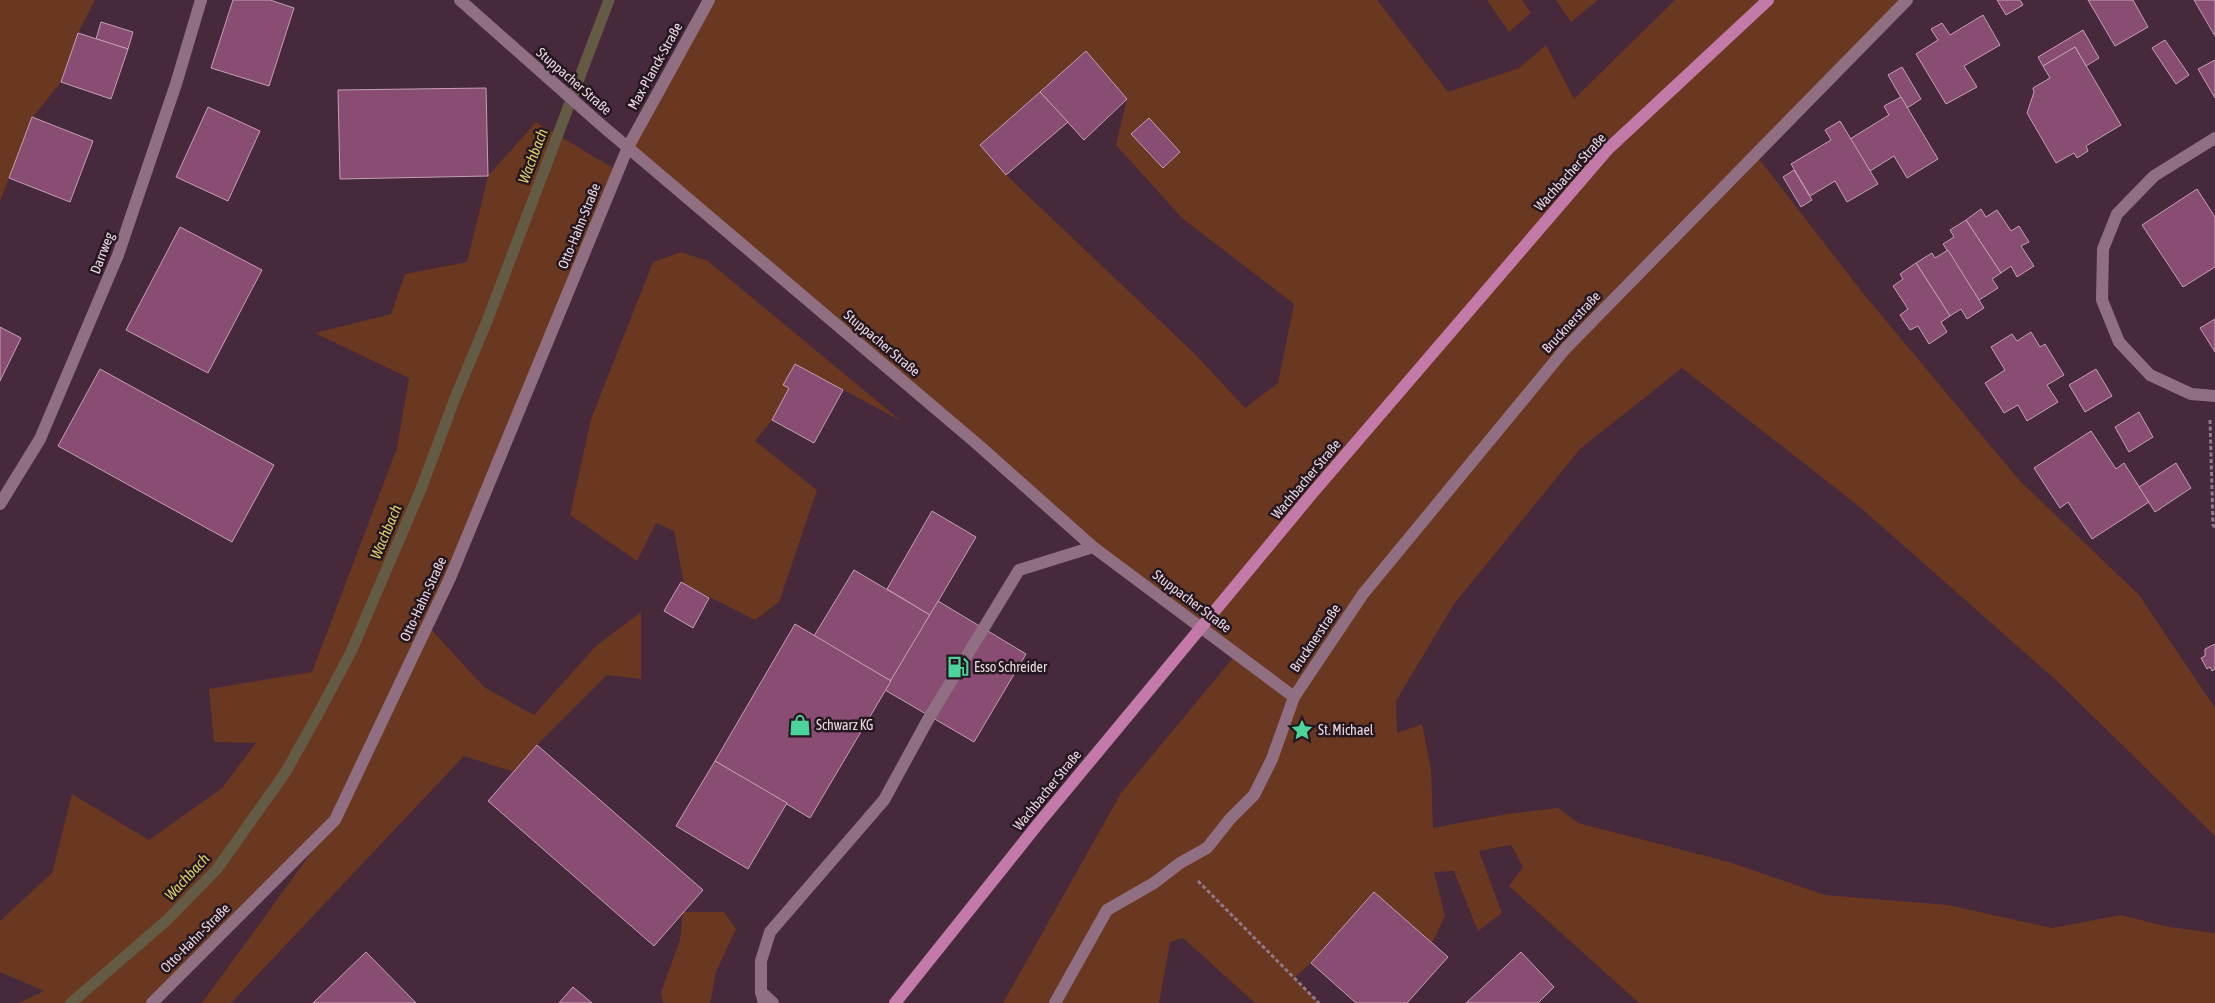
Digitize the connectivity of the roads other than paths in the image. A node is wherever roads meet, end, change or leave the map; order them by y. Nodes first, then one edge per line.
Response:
1 (201, 0) edge
2 (460, 0) edge
3 (709, 0) edge
4 (1768, 0) edge
5 (1907, 0) edge
6 (2215, 138) edge
7 (628, 147) junction
8 (2212, 397) edge
9 (0, 504) edge
10 (1093, 547) junction
11 (1202, 626) junction
12 (1294, 696) junction
13 (913, 980) junction
14 (762, 998) edge
15 (152, 1003) edge
16 (773, 1003) edge
17 (895, 1003) edge
18 (904, 1003) edge
19 (1055, 1003) edge

1 - 9 street, Darrweg
2 - 7 street, Stuppacher Straße
3 - 7 street, Max-Planck-Straße
4 - 11 main road, Wachbacher Straße
5 - 12 street, Brucknerstraße
6 - 8 street
7 - 10 street, Stuppacher Straße
7 - 15 street, Otto-Hahn-Straße
10 - 11 street, Stuppacher Straße
10 - 14 street
11 - 12 street, Stuppacher Straße
11 - 13 main road, Wachbacher Straße
12 - 19 street, Brucknerstraße
13 - 17 main road, Wachbacher Straße
13 - 18 main road
14 - 16 street

